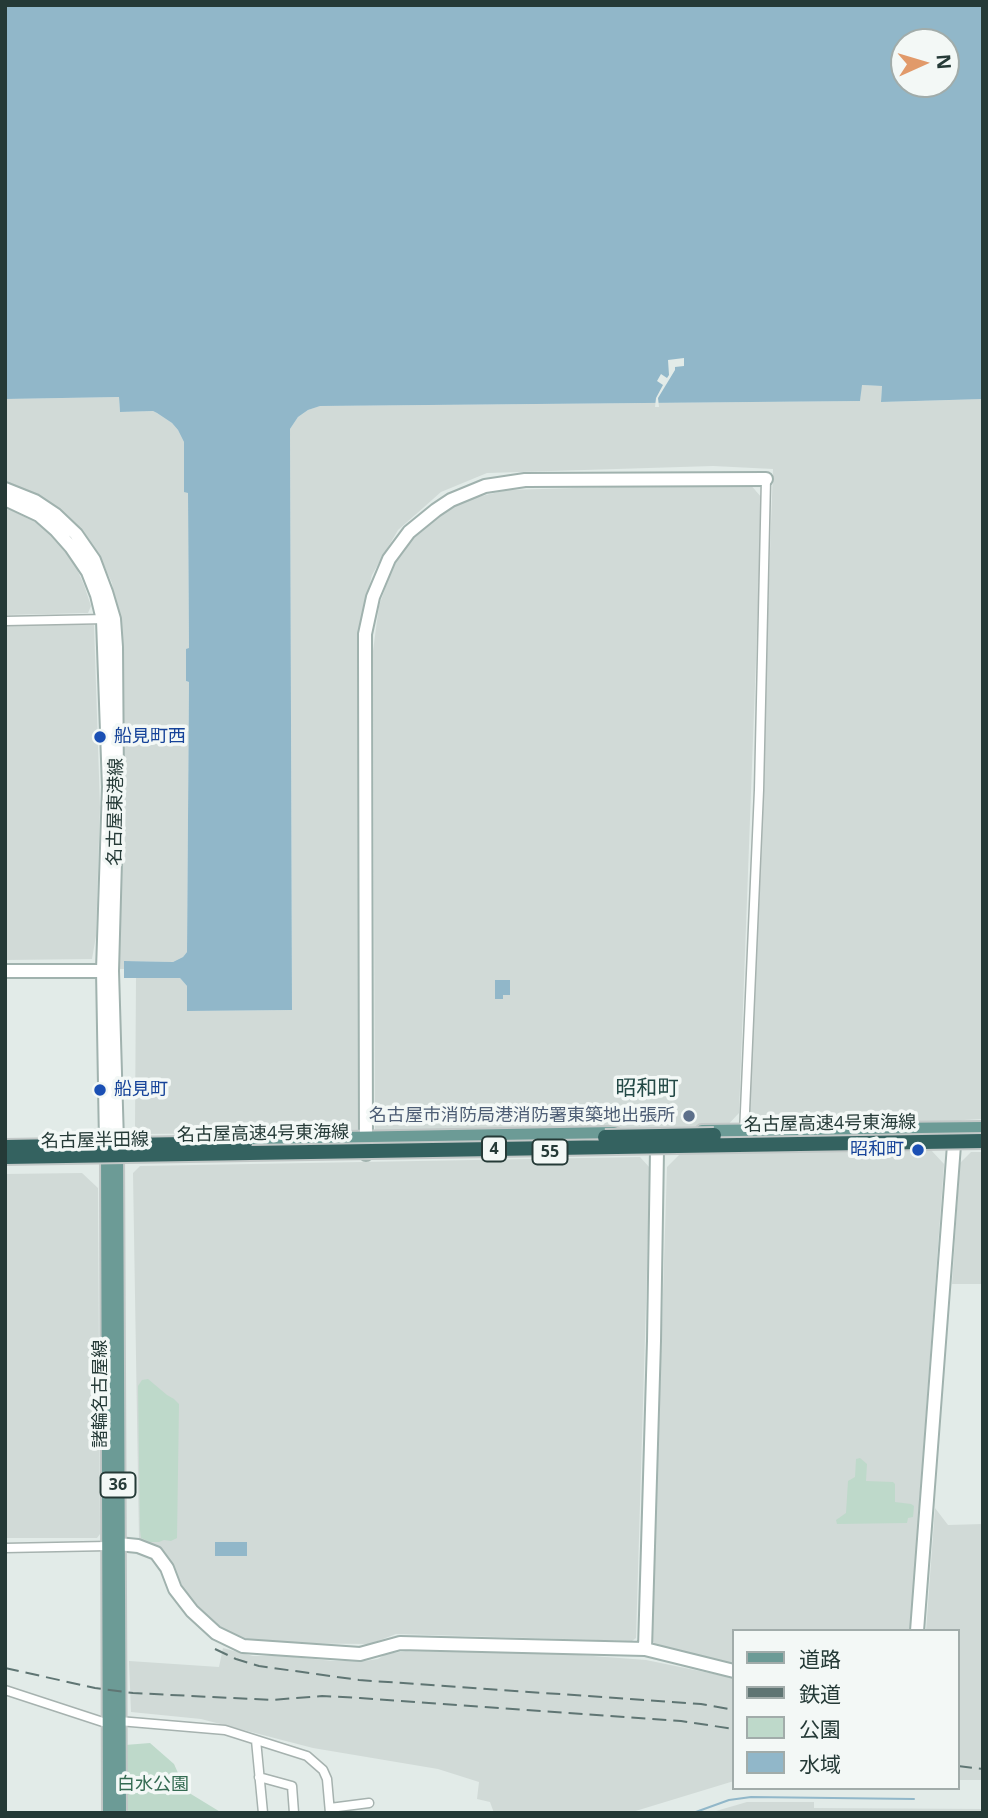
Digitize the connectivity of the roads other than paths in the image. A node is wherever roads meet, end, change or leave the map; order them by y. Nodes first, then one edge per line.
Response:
1 (766, 479) joint
2 (5, 489) edge
3 (5, 499) edge
4 (108, 620) junction
5 (5, 621) edge
6 (108, 970) junction
7 (5, 971) edge
8 (744, 1130) junction
9 (983, 1130) edge
10 (366, 1137) junction
11 (983, 1143) edge
12 (954, 1145) junction
13 (5, 1146) edge
14 (744, 1149) junction
15 (657, 1150) junction
16 (114, 1151) junction
17 (366, 1154) junction
18 (5, 1161) edge
19 (113, 1545) junction
20 (5, 1548) edge
21 (917, 1629) edge
22 (645, 1649) junction
23 (732, 1671) edge
24 (5, 1690) edge
25 (114, 1723) junction
26 (256, 1740) junction
27 (259, 1777) junction
28 (369, 1802) dead end
29 (330, 1811) edge
30 (109, 1813) edge
31 (120, 1813) edge
32 (263, 1813) edge
33 (294, 1813) edge

1 - 8 street
1 - 10 street
2 - 4 street, 名古屋東港線
3 - 4 street, 名古屋東港線
4 - 5 street
4 - 6 street, 名古屋東港線
6 - 7 street
6 - 16 street, 名古屋東港線
8 - 9 main road, 名古屋半田線 / 55
8 - 10 main road, 名古屋半田線 / 55
8 - 14 street
9 - 13 highway, 名古屋高速4号東海線 / 4, bridge
10 - 16 main road, 名古屋半田線 / 55
10 - 17 street
11 - 12 main road, 名古屋半田線 / 55
11 - 16 highway, 名古屋高速4号東海線 / 4, bridge
12 - 14 main road, 名古屋半田線 / 55
12 - 21 street
13 - 16 main road, 名古屋半田線 / 55
14 - 15 main road, 名古屋半田線 / 55
15 - 17 main road, 名古屋半田線 / 55
15 - 22 street
16 - 17 main road, 名古屋半田線 / 55
16 - 18 highway, 名古屋高速4号東海線, bridge
16 - 19 main road, 諸輪名古屋線 / 36
19 - 20 street
19 - 22 street
19 - 25 main road, 諸輪名古屋線 / 36
22 - 23 street
24 - 25 street
25 - 26 street
25 - 30 main road, 諸輪名古屋線 / 36
25 - 31 main road, 諸輪名古屋線 / 36
26 - 27 street
26 - 29 street
27 - 32 street
27 - 33 street
28 - 29 street

